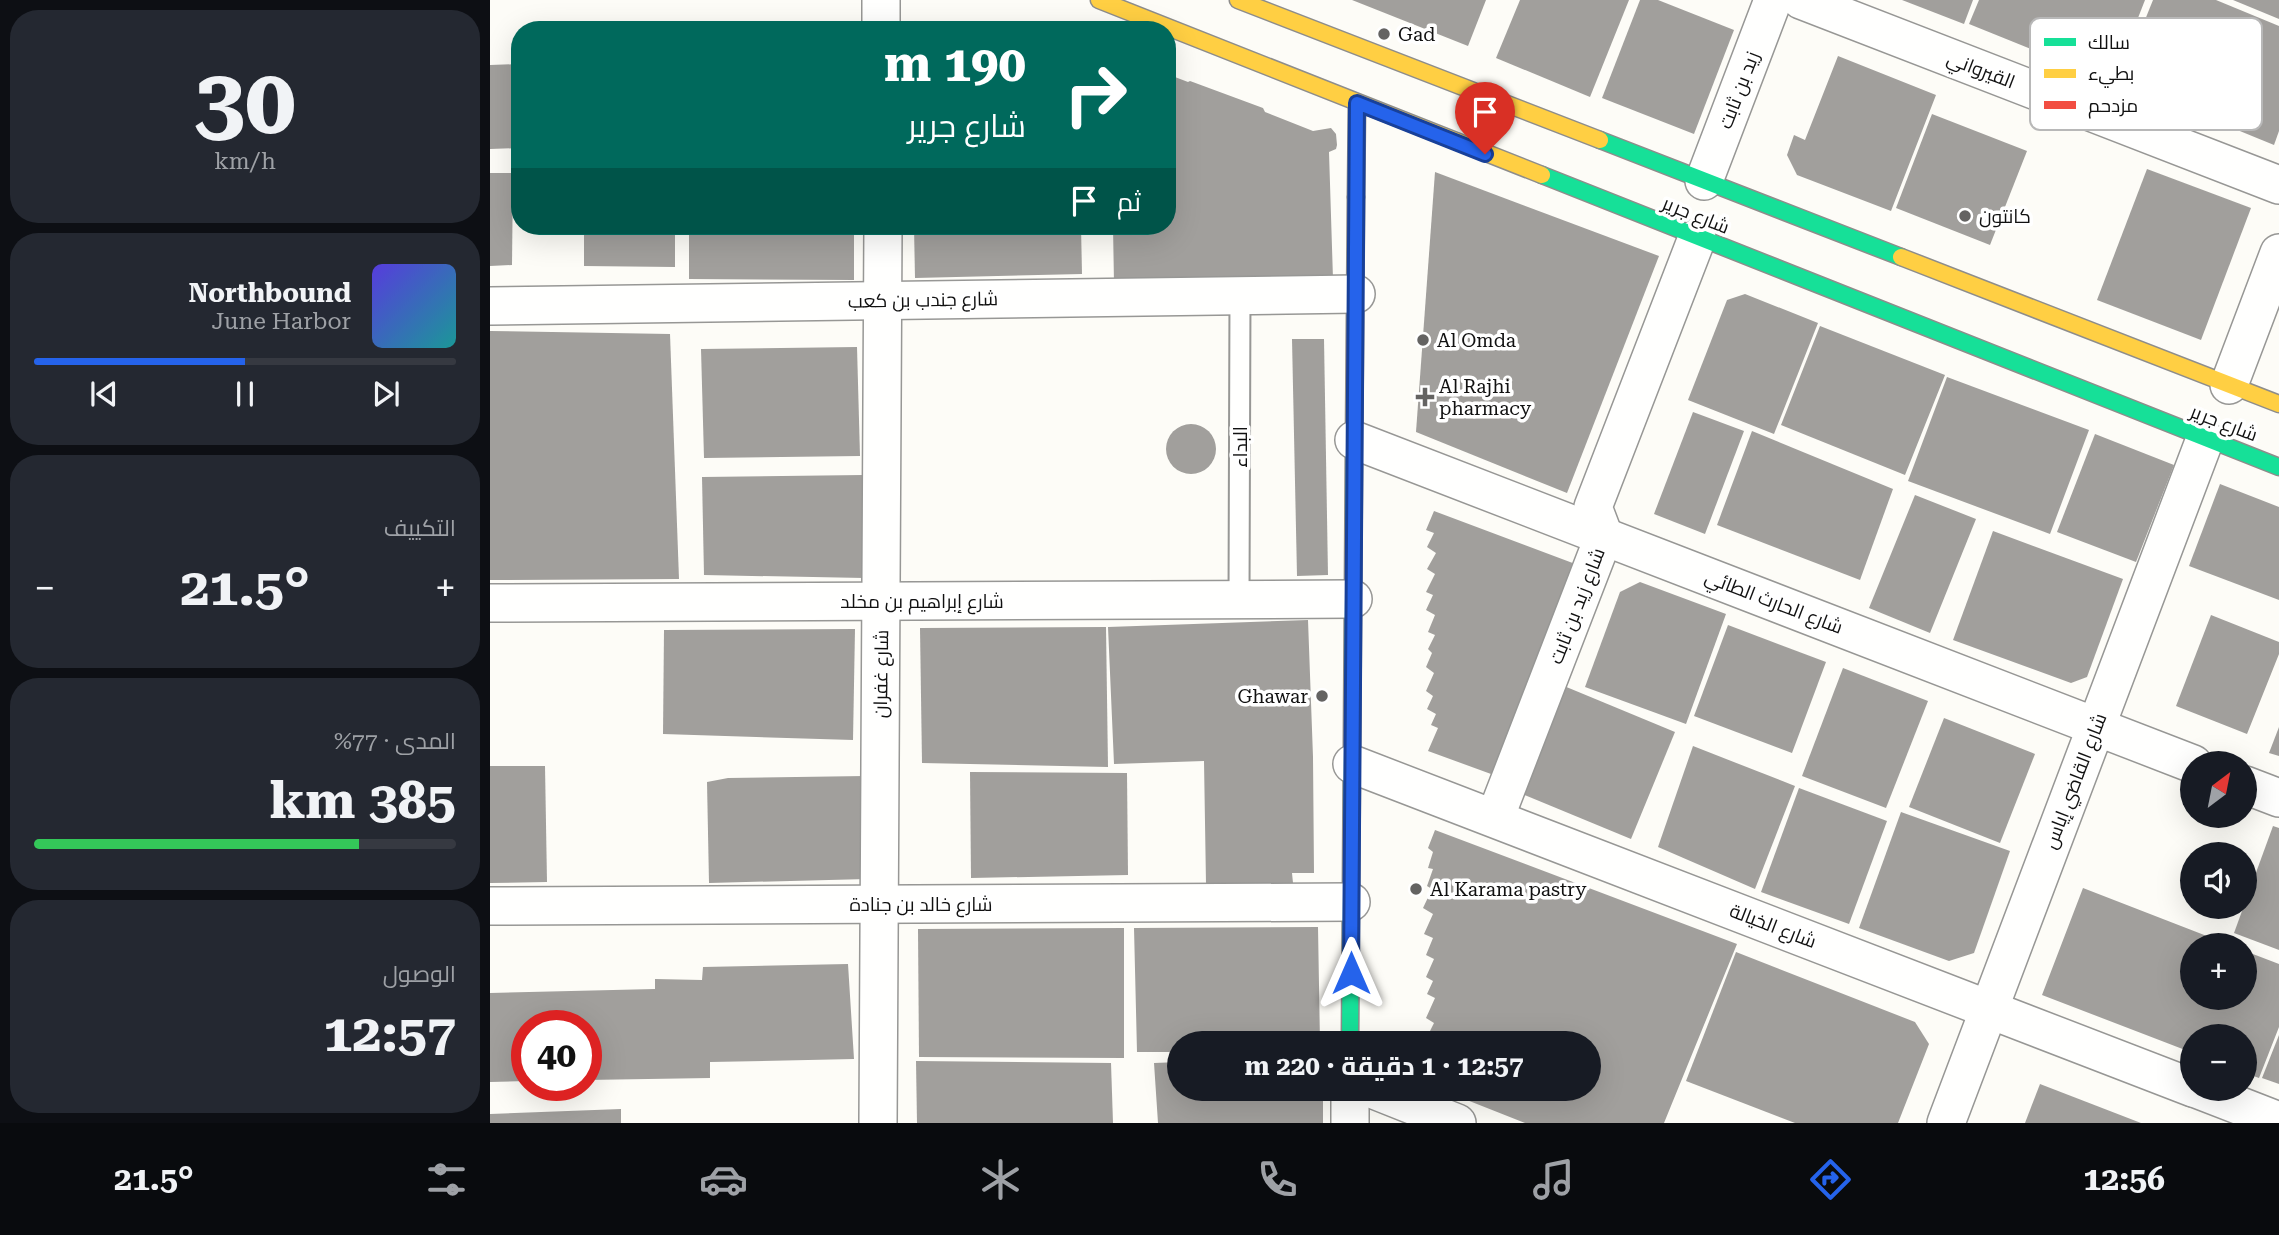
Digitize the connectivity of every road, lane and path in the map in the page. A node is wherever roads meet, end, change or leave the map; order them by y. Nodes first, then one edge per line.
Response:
1 (881, 0) edge
2 (1099, 0) edge
3 (1238, 0) edge
4 (1773, 0) edge
5 (1801, 0) edge
6 (881, 21) edge
7 (1152, 21) edge
8 (1176, 31) edge
9 (2030, 89) edge
10 (1357, 103) junction
11 (2137, 130) edge
12 (1704, 181) junction
13 (2279, 185) edge
14 (883, 235) edge
15 (1697, 238) junction
16 (2279, 253) edge
17 (1356, 293) junction
18 (1240, 295) junction
19 (884, 301) junction
20 (490, 306) edge
21 (2229, 385) junction
22 (2279, 404) edge
23 (2205, 439) junction
24 (1354, 440) junction
25 (2279, 467) edge
26 (1604, 536) junction
27 (1353, 598) junction
28 (1239, 599) junction
29 (882, 601) junction
30 (490, 603) edge
31 (2096, 727) junction
32 (2180, 760) edge
33 (1352, 764) junction
34 (2258, 790) edge
35 (2279, 798) edge
36 (1495, 818) junction
37 (1352, 902) junction
38 (879, 904) junction
39 (490, 906) edge
40 (1989, 1009) junction
41 (1350, 1031) edge
42 (2180, 1083) edge
43 (1350, 1101) edge
44 (1402, 1101) edge
45 (2227, 1101) edge
46 (2279, 1121) edge
47 (878, 1123) edge
48 (1350, 1123) edge
49 (1457, 1123) edge
50 (1946, 1123) edge

1 - 6 street
2 - 7 main road, شارع جرير
3 - 12 main road, شارع جرير
4 - 12 street, زيد بن ثابت
5 - 9 street, القيرواني
8 - 10 main road, شارع جرير
10 - 15 main road, شارع جرير
10 - 17 main road
11 - 13 street, القيرواني
12 - 21 main road, شارع جرير
14 - 19 street, شارع غفران
15 - 23 main road, شارع جرير
15 - 26 street, شارع زيد بن ثابت
16 - 21 street
17 - 18 street, شارع جندب بن كعب
17 - 24 main road
18 - 19 street, شارع جندب بن كعب
18 - 28 lane, البداء
19 - 20 street, شارع جندب بن كعب
19 - 29 street, شارع غفران
21 - 22 main road, شارع جرير
23 - 25 main road, شارع جرير
23 - 31 street, شارع القاضي إياس
24 - 26 street, شارع الحارث الطائي
24 - 27 main road
26 - 31 street, شارع الحارث الطائي
26 - 36 street, شارع زيد بن ثابت
27 - 28 street, شارع إبراهيم بن مخلد
27 - 33 main road
28 - 29 street, شارع إبراهيم بن مخلد
29 - 30 street, شارع إبراهيم بن مخلد
29 - 38 street, شارع غفران
31 - 32 street, شارع الحارث الطائي
31 - 40 street, شارع القاضي إياس
33 - 36 street, شارع الخيالة
33 - 37 main road
34 - 35 street
36 - 40 street, شارع الخيالة
37 - 38 street, شارع خالد بن جنادة
37 - 41 main road
38 - 39 street, شارع خالد بن جنادة
38 - 47 street, شارع غفران
40 - 42 street, شارع الخيالة
40 - 50 street, شارع القاضي إياس
43 - 48 street
44 - 49 street
45 - 46 street, شارع الخيالة

